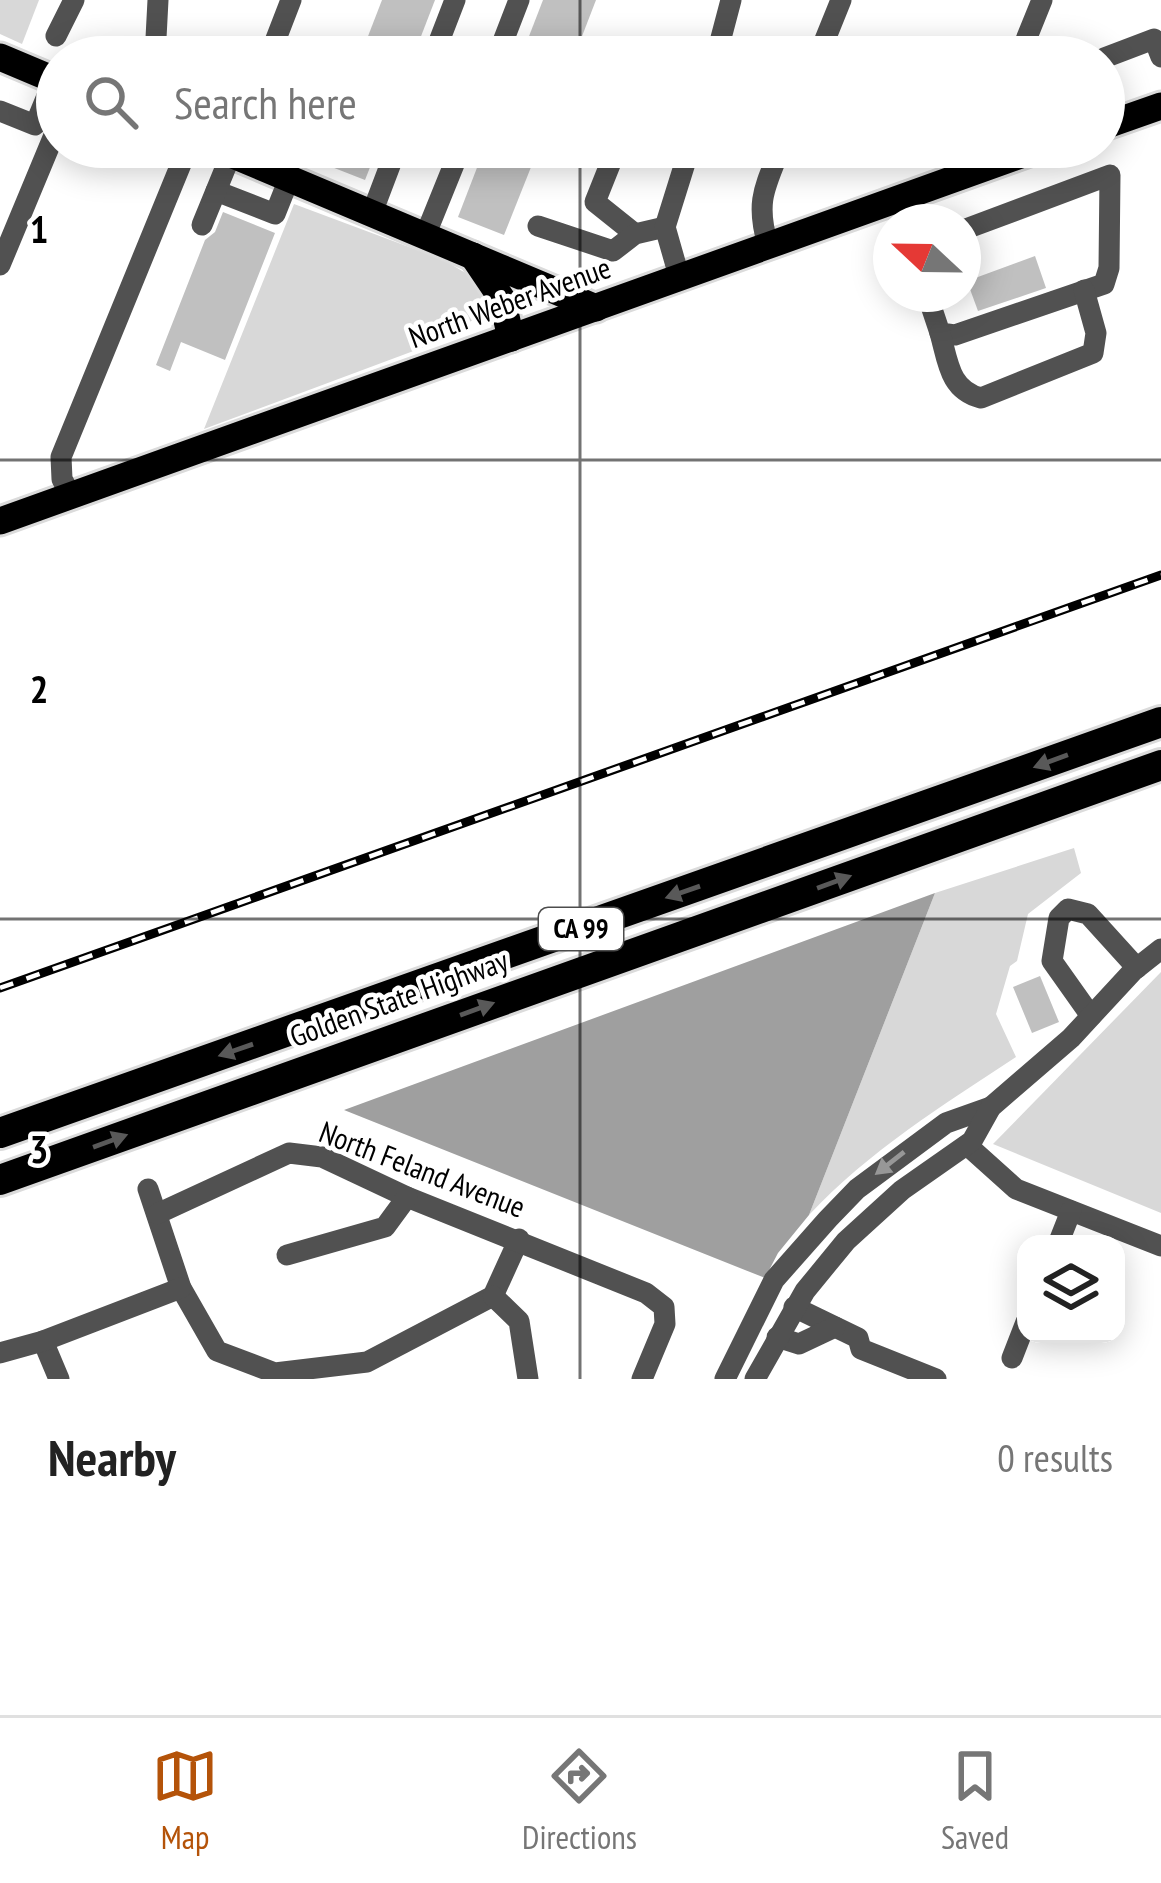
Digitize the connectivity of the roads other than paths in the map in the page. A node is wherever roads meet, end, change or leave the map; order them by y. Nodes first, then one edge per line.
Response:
1 (74, 0) edge
2 (158, 0) edge
3 (291, 0) edge
4 (455, 0) edge
5 (519, 0) edge
6 (731, 0) edge
7 (841, 0) edge
8 (1042, 0) edge
9 (56, 36) dead end
10 (156, 36) edge
11 (277, 36) edge
12 (441, 36) edge
13 (504, 36) edge
14 (722, 36) edge
15 (826, 36) edge
16 (1027, 36) edge
17 (1125, 50) edge
18 (0, 57) edge
19 (1161, 57) edge
20 (36, 72) edge
21 (1161, 106) edge
22 (0, 111) edge
23 (1125, 114) edge
24 (36, 122) edge
25 (40, 168) edge
26 (179, 168) edge
27 (222, 168) edge
28 (266, 168) edge
29 (390, 168) edge
30 (453, 168) edge
31 (609, 168) edge
32 (679, 168) edge
33 (773, 168) edge
34 (988, 168) edge
35 (289, 178) junction
36 (216, 191) junction
37 (913, 204) edge
38 (371, 214) junction
39 (873, 218) edge
40 (981, 223) edge
41 (202, 225) dead end
42 (538, 226) dead end
43 (665, 227) junction
44 (635, 234) junction
45 (425, 236) junction
46 (768, 245) junction
47 (472, 256) junction
48 (0, 265) edge
49 (679, 276) junction
50 (1084, 290) junction
51 (596, 308) junction
52 (933, 312) edge
53 (940, 333) junction
54 (511, 338) junction
55 (71, 496) junction
56 (0, 521) edge
57 (1161, 722) edge
58 (1161, 765) edge
59 (1161, 949) edge
60 (1137, 968) junction
61 (1091, 1016) junction
62 (991, 1107) junction
63 (0, 1133) edge
64 (967, 1144) junction
65 (0, 1180) edge
66 (148, 1189) dead end
67 (407, 1197) junction
68 (1071, 1211) junction
69 (157, 1214) junction
70 (1062, 1235) edge
71 (519, 1239) junction
72 (1161, 1246) edge
73 (287, 1255) dead end
74 (181, 1288) junction
75 (493, 1296) junction
76 (794, 1306) junction
77 (835, 1327) junction
78 (777, 1337) junction
79 (44, 1341) junction
80 (1018, 1343) edge
81 (0, 1353) edge
82 (1012, 1358) dead end
83 (369, 1371) edge
84 (59, 1379) edge
85 (528, 1379) edge
86 (642, 1379) edge
87 (725, 1379) edge
88 (755, 1379) edge
89 (936, 1379) edge

1 - 9 street
2 - 10 street
3 - 11 street
4 - 12 street
5 - 13 street
6 - 14 street
7 - 15 street
8 - 16 street
17 - 19 street
18 - 20 main road
21 - 23 main road
22 - 24 street
25 - 48 street
26 - 55 street
27 - 36 street
28 - 35 main road
29 - 38 street
30 - 45 street
31 - 44 street
32 - 43 street
33 - 46 street
34 - 37 main road, North Weber Avenue
35 - 36 street
35 - 38 main road
36 - 41 street
38 - 45 main road
39 - 46 main road, North Weber Avenue
40 - 50 street
42 - 44 street
43 - 44 street
43 - 49 street
45 - 47 main road
46 - 49 main road, North Weber Avenue
47 - 51 main road
47 - 54 main road
49 - 51 main road, North Weber Avenue
50 - 53 street
50 - 53 street
51 - 54 main road, North Weber Avenue
52 - 53 street
54 - 55 main road, North Weber Avenue
55 - 56 main road, North Weber Avenue
57 -> 63 highway, Golden State Highway / CA 99
65 -> 58 highway, Golden State Highway / CA 99
59 - 60 street
60 - 61 street
60 - 61 street
61 - 62 street
62 - 64 street
62 -> 87 street
64 - 68 street
64 - 76 street
66 - 69 street
67 - 69 street, North Feland Avenue
67 - 71 street, North Feland Avenue
67 - 73 street
68 - 70 street
68 - 72 street
69 - 74 street
71 - 75 street
71 - 86 street, North Feland Avenue
74 - 79 street
74 - 83 street
75 - 83 street
75 - 85 street
76 - 77 street
76 - 78 street
77 - 78 street
77 - 89 street
78 - 88 street
79 - 81 street
79 - 84 street
80 - 82 street

